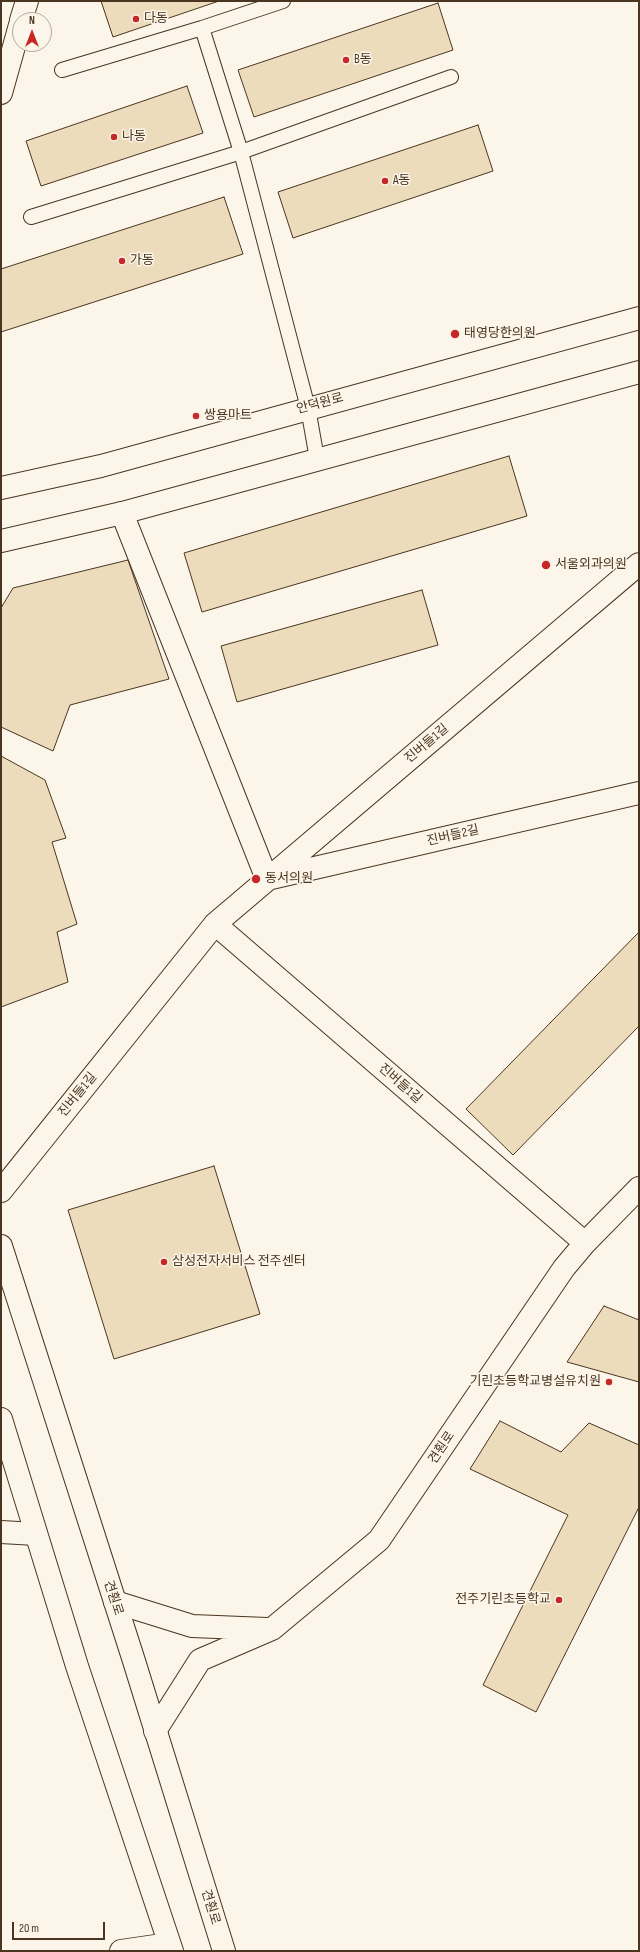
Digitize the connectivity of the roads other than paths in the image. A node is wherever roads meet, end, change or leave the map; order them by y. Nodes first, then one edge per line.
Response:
1 (26, 1) edge
2 (282, 1) edge
3 (23, 12) edge
4 (202, 28) junction
5 (12, 52) edge
6 (62, 70) dead end
7 (451, 77) dead end
8 (1, 93) edge
9 (241, 152) junction
10 (30, 217) dead end
11 (639, 318) edge
12 (639, 372) edge
13 (308, 408) junction
14 (317, 459) junction
15 (1, 488) edge
16 (122, 513) junction
17 (1, 542) edge
18 (639, 564) edge
19 (639, 793) edge
20 (267, 879) junction
21 (215, 924) junction
22 (639, 1188) edge
23 (1, 1191) edge
24 (585, 1243) junction
25 (1, 1246) edge
26 (1, 1419) edge
27 (1, 1532) edge
28 (36, 1534) junction
29 (115, 1602) junction
30 (197, 1626) junction
31 (272, 1629) junction
32 (207, 1657) junction
33 (156, 1730) junction
34 (170, 1948) edge
35 (121, 1951) edge
36 (224, 1951) edge

1 - 3 street
2 - 4 lane
4 - 6 lane
4 - 9 lane
5 - 8 street
7 - 9 lane
9 - 10 lane
9 - 13 lane
11 - 13 street, 안덕원로
12 - 14 street
13 - 14 lane
13 - 15 street, 안덕원로
14 - 16 street
16 - 17 street
16 - 20 street
18 - 20 street, 진버들1길
19 - 20 street, 진버들2길
20 - 21 street, 진버들1길
21 - 23 street, 진버들1길
21 - 24 street, 진버들1길
22 - 24 street
24 - 31 street, 견훤로
25 - 29 street, 견훤로
26 - 28 street
27 - 28 street
28 - 34 street
29 - 30 street
29 - 33 street, 견훤로
30 - 31 street
30 - 32 street
31 - 32 street, 견훤로
32 - 33 street
33 - 36 street, 견훤로
34 - 35 street

